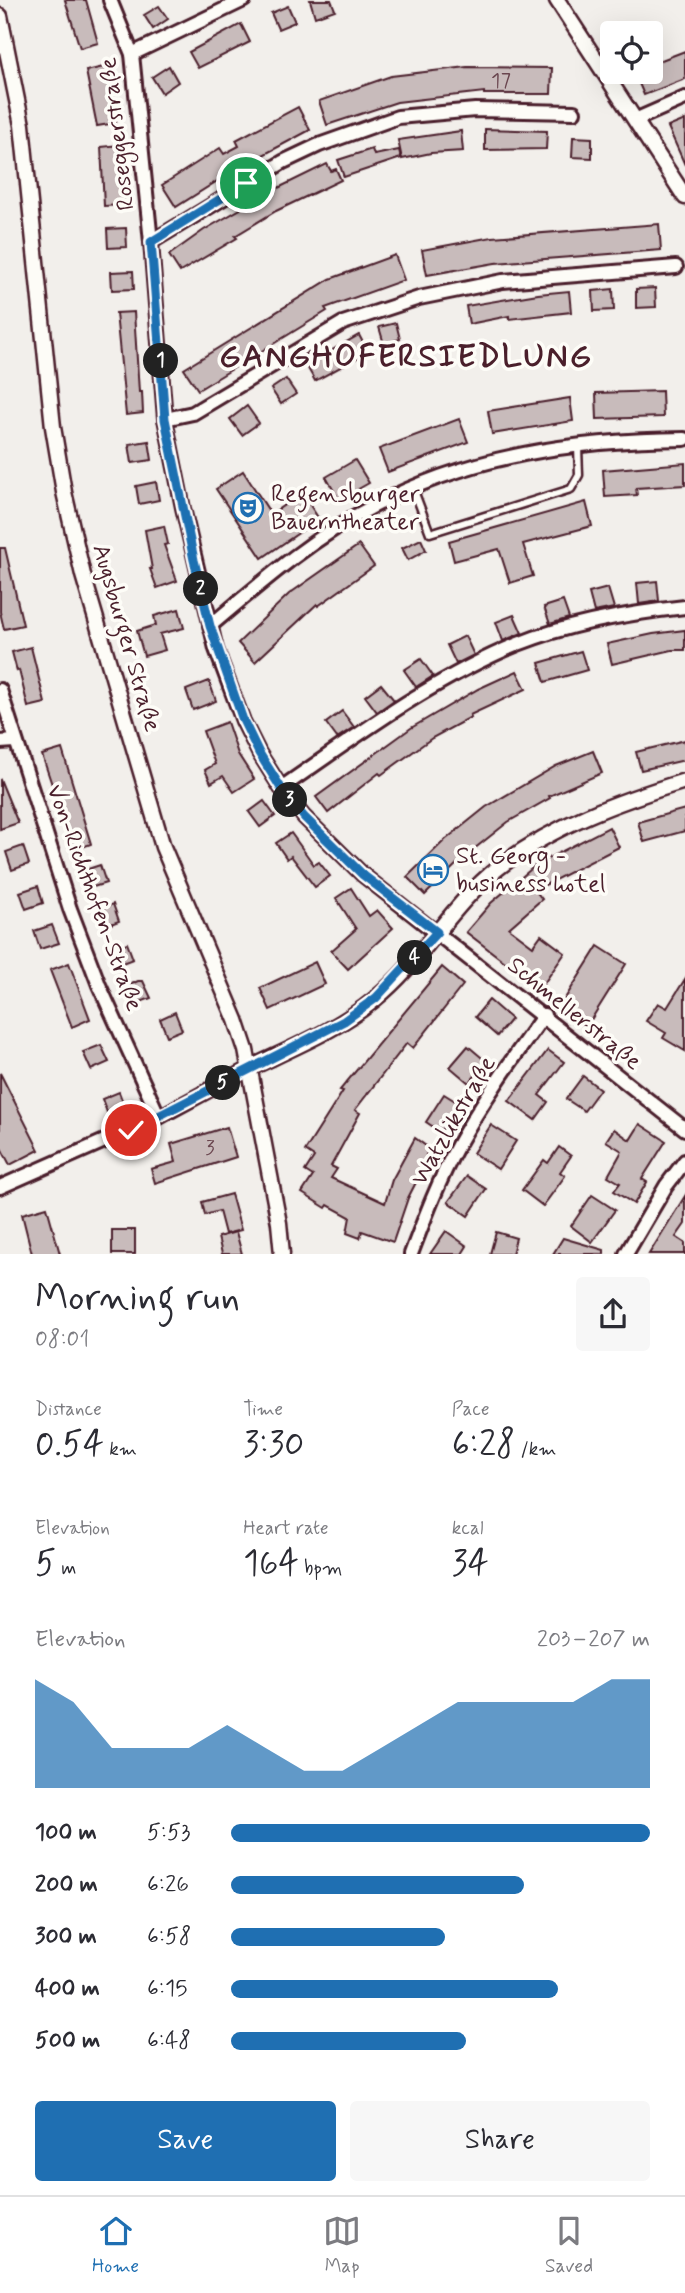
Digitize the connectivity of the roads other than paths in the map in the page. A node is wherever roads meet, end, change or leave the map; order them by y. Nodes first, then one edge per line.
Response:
1 (110, 0) edge
2 (244, 0) edge
3 (557, 0) edge
4 (0, 16) edge
5 (132, 54) junction
6 (6, 70) edge
7 (685, 98) edge
8 (574, 112) dead end
9 (635, 120) junction
10 (685, 197) edge
11 (151, 242) junction
12 (676, 267) dead end
13 (165, 419) junction
14 (685, 439) edge
15 (578, 445) junction
16 (413, 488) junction
17 (685, 607) edge
18 (210, 626) junction
19 (0, 691) edge
20 (15, 741) junction
21 (0, 742) edge
22 (685, 781) edge
23 (281, 788) junction
24 (437, 932) junction
25 (544, 1016) junction
26 (250, 1068) junction
27 (159, 1117) junction
28 (685, 1129) edge
29 (685, 1161) edge
30 (0, 1187) edge
31 (282, 1254) edge
32 (411, 1254) edge
33 (626, 1254) edge

1 - 5 street, Roseggerstraße
2 - 5 street
3 - 9 street
4 - 6 street, Augsburger Straße
5 - 11 street, Roseggerstraße
6 - 26 street, Augsburger Straße
7 - 9 street
8 - 11 street
9 - 10 street
11 - 13 street, Roseggerstraße
12 - 13 street
13 - 18 street, Roseggerstraße
14 - 15 street
15 - 16 street
15 - 16 lane
16 - 18 street
17 - 23 street
18 - 23 street, Roseggerstraße
19 - 20 street, Von-Richthofen-Straße
20 - 21 street
20 - 27 street, Von-Richthofen-Straße
22 - 24 street
23 - 24 street, Roseggerstraße
24 - 25 street, Schmellerstraße
24 - 26 street
25 - 28 street, Schmellerstraße
25 - 32 street, Watzlikstraße
26 - 27 street
26 - 31 street, Augsburger Straße
27 - 30 street
29 - 33 street

